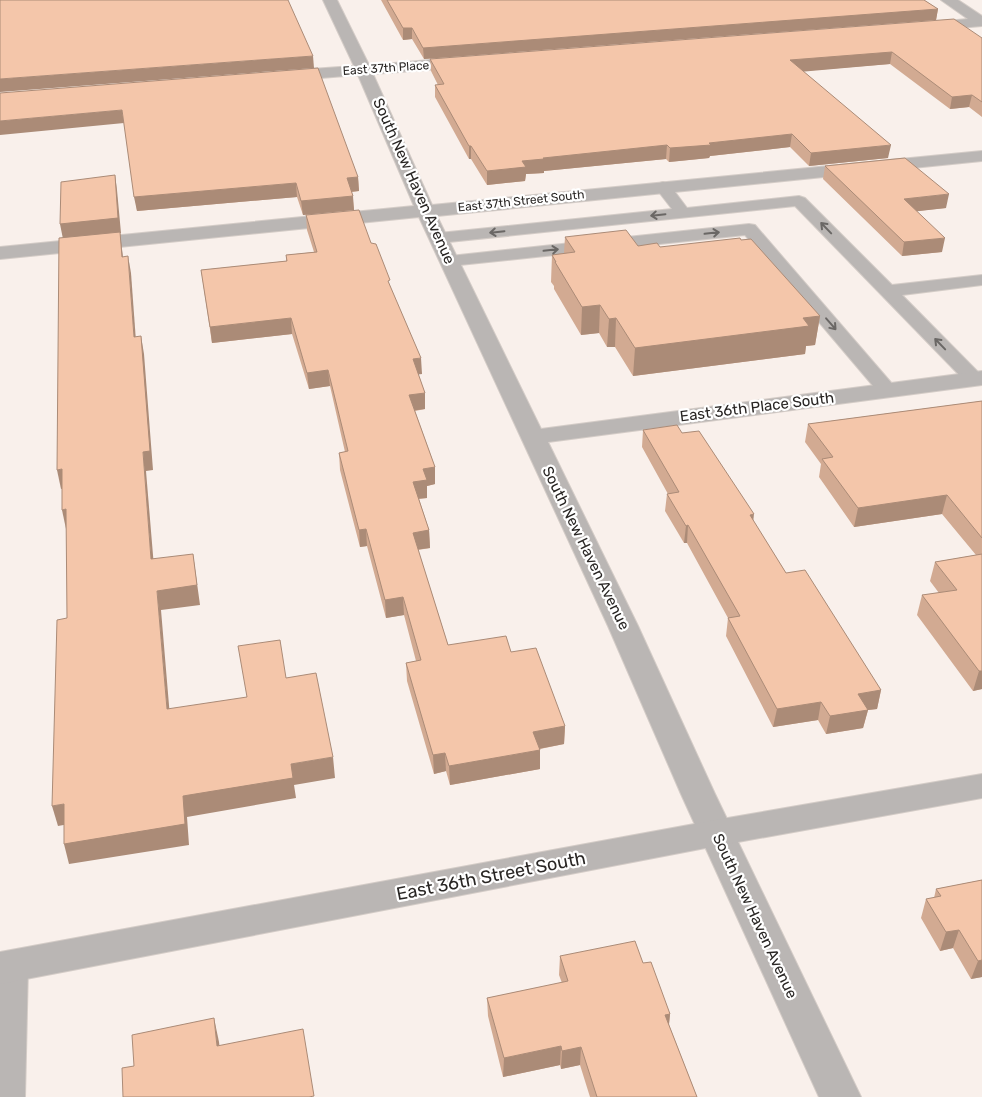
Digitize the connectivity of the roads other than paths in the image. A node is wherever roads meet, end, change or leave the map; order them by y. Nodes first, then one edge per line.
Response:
1 (330, 0) edge
2 (948, 0) edge
3 (982, 22) edge
4 (909, 28) edge
5 (481, 61) edge
6 (364, 70) junction
7 (264, 78) edge
8 (982, 156) edge
9 (663, 188) junction
10 (731, 208) junction
11 (426, 211) junction
12 (682, 213) junction
13 (749, 229) junction
14 (439, 238) junction
15 (1, 258) edge
16 (450, 262) junction
17 (975, 281) edge
18 (888, 292) junction
19 (982, 294) edge
20 (978, 378) edge
21 (887, 390) junction
22 (533, 437) junction
23 (982, 786) edge
24 (716, 834) junction
25 (5, 968) edge
26 (4, 1097) edge
27 (840, 1097) edge

1 - 6 street, South New Haven Avenue
2 - 3 street
3 - 4 street
5 - 6 street, East 37th Place
6 - 7 street, East 37th Place
6 - 11 street, South New Haven Avenue
8 - 9 street, East 37th Street South
9 - 11 street, East 37th Street South
9 - 12 lane
10 - 12 lane
10 - 13 lane
18 -> 10 lane
11 - 14 street, South New Haven Avenue
11 - 15 street, East 37th Street South
12 -> 14 lane
16 -> 13 lane
13 -> 21 lane
14 - 16 street, South New Haven Avenue
16 - 22 street, South New Haven Avenue
17 - 18 lane
17 - 19 lane
20 -> 18 lane
20 - 21 street, East 36th Place South
21 - 22 street, East 36th Place South
22 - 24 street, South New Haven Avenue
23 - 24 street, East 36th Street South
24 - 25 street, East 36th Street South
24 - 27 street, South New Haven Avenue
25 - 26 street

